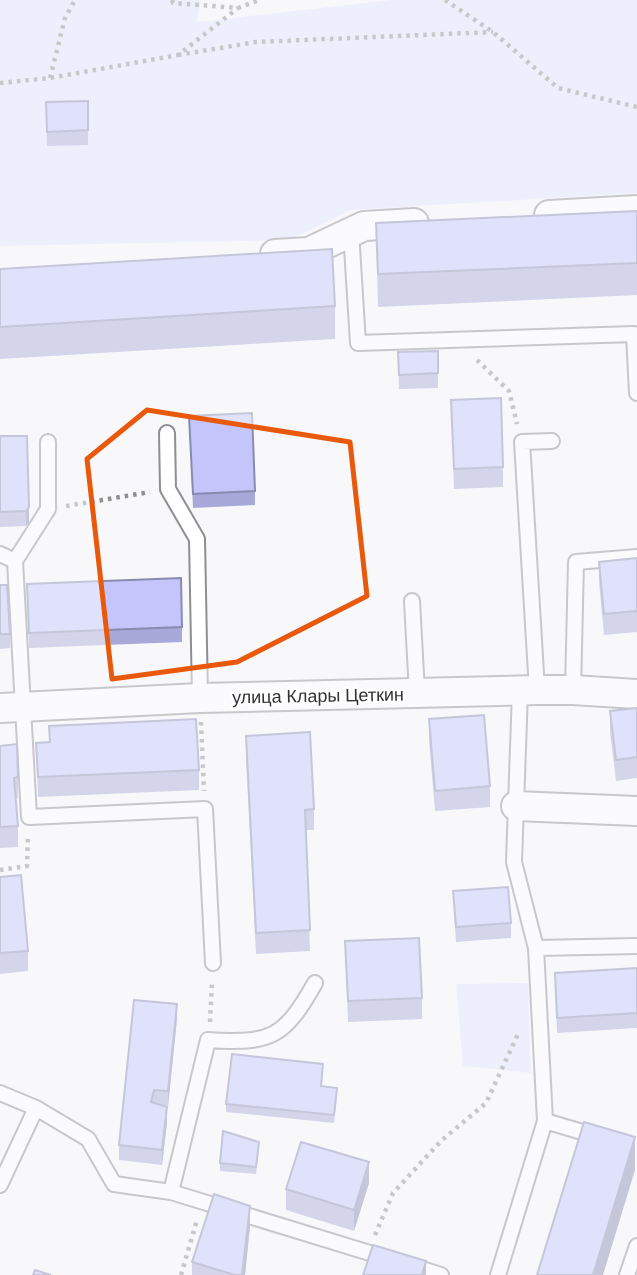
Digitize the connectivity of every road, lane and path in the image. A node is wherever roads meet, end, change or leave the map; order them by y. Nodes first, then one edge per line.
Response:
1 (75, 0) edge
2 (172, 0) edge
3 (259, 0) edge
4 (444, 0) edge
5 (239, 8) junction
6 (493, 32) junction
7 (178, 55) junction
8 (50, 78) junction
9 (0, 83) edge
10 (637, 107) edge
11 (637, 210) edge
12 (528, 216) edge
13 (446, 221) edge
14 (351, 232) junction
15 (255, 255) edge
16 (458, 340) junction
17 (637, 393) edge
18 (167, 433) dead end
19 (552, 440) dead end
20 (48, 442) dead end
21 (522, 442) junction
22 (169, 489) junction
23 (48, 509) junction
24 (0, 554) edge
25 (637, 557) edge
26 (15, 561) junction
27 (412, 601) dead end
28 (573, 690) junction
29 (528, 691) junction
30 (417, 693) junction
31 (637, 694) edge
32 (200, 698) junction
33 (12, 708) edge
34 (516, 806) junction
35 (205, 809) junction
36 (637, 811) edge
37 (29, 817) junction
38 (0, 870) edge
39 (637, 946) edge
40 (536, 948) junction
41 (213, 963) joint
42 (316, 983) dead end
43 (521, 1028) dead end
44 (208, 1040) junction
45 (0, 1093) edge
46 (37, 1108) junction
47 (545, 1121) junction
48 (611, 1141) edge
49 (0, 1185) edge
50 (171, 1192) junction
51 (202, 1202) junction
52 (637, 1246) edge
53 (368, 1253) junction
54 (181, 1275) edge
55 (441, 1275) edge
56 (498, 1275) edge
57 (627, 1275) edge

1 - 8 path
2 - 5 path
3 - 5 path
4 - 6 path
5 - 7 path
6 - 7 path
6 - 10 path
7 - 8 path
8 - 9 path
11 - 12 street
13 - 14 street
14 - 15 street
14 - 16 lane
16 - 17 lane
16 - 21 path
18 - 22 lane
19 - 21 lane
20 - 23 lane
21 - 29 lane
22 - 23 path
22 - 32 lane
23 - 26 lane
24 - 26 lane
25 - 28 lane
26 - 33 lane
27 - 30 lane
28 - 29 street, улица Клары Цеткин
28 - 31 street, улица Клары Цеткин
29 - 30 street, улица Клары Цеткин
29 - 34 lane
30 - 32 street, улица Клары Цеткин
32 - 33 street, улица Клары Цеткин
32 - 35 path
33 - 37 lane
34 - 36 street
34 - 40 lane
35 - 37 lane
35 - 41 lane
37 - 38 path
39 - 40 lane
40 - 47 lane
41 - 44 path
42 - 44 lane
43 - 53 path
44 - 50 lane
45 - 46 lane
46 - 49 lane
46 - 50 lane
47 - 48 lane
47 - 56 lane
50 - 51 lane
51 - 53 lane
51 - 54 path
52 - 57 lane
53 - 55 lane

